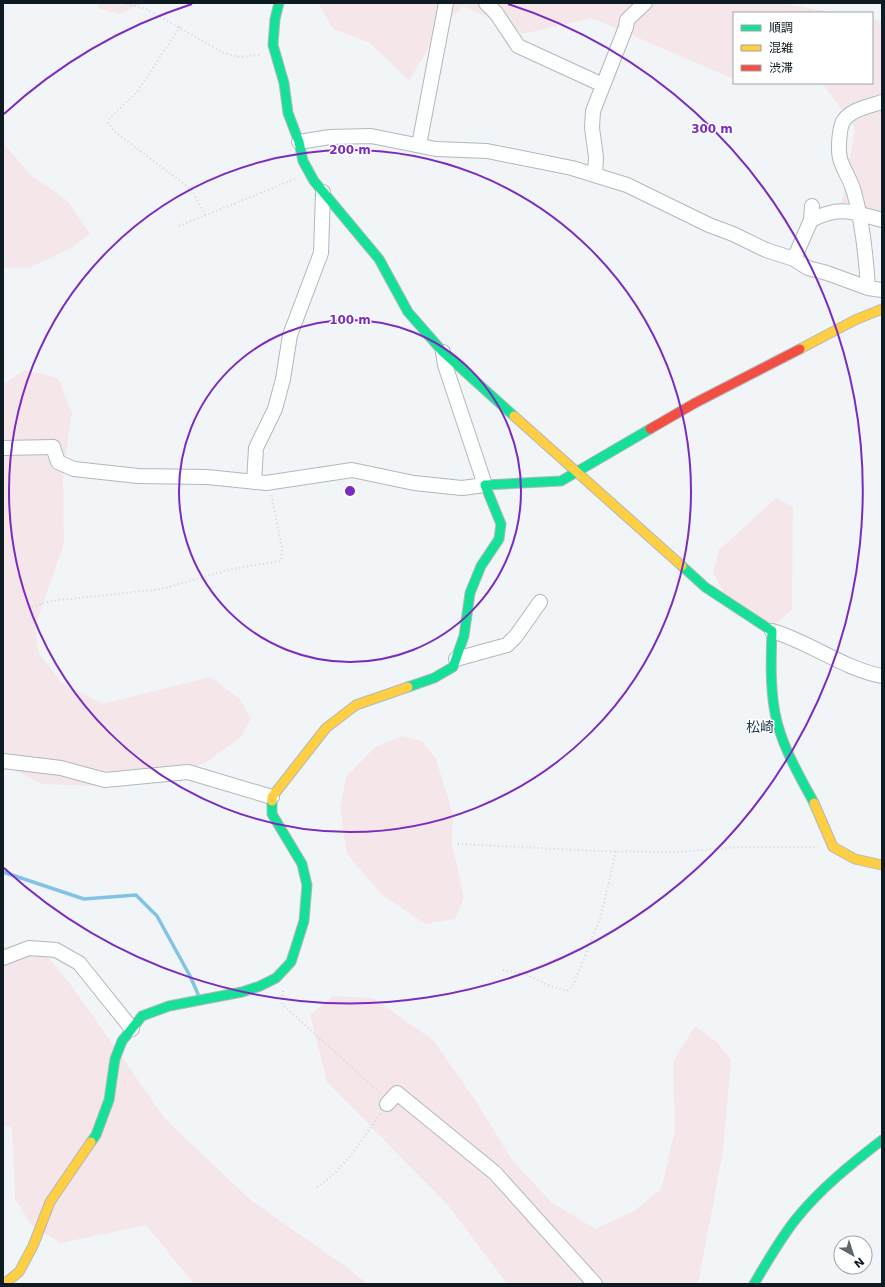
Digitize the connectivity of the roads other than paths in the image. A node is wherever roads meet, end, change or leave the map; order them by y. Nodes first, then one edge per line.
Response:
1 (279, 3) edge
2 (446, 3) edge
3 (486, 3) edge
4 (645, 3) edge
5 (603, 85) junction
6 (882, 102) edge
7 (299, 142) junction
8 (419, 145) junction
9 (595, 175) junction
10 (323, 192) junction
11 (859, 214) junction
12 (882, 220) edge
13 (794, 259) junction
14 (868, 288) junction
15 (882, 290) edge
16 (882, 309) edge
17 (443, 352) junction
18 (3, 448) edge
19 (577, 472) junction
20 (254, 482) junction
21 (485, 485) junction
22 (540, 602) dead end
23 (772, 631) junction
24 (456, 659) junction
25 (882, 676) edge
26 (3, 762) edge
27 (272, 797) junction
28 (882, 865) edge
29 (3, 958) edge
30 (132, 1029) junction
31 (387, 1104) road end
32 (882, 1140) edge
33 (4, 1284) edge
34 (595, 1284) edge
35 (754, 1284) edge

1 - 7 street
2 - 8 street
3 - 5 street
4 - 5 street
5 - 9 street
6 - 11 street
7 - 8 street
7 - 10 street
8 - 9 street
9 - 13 street
10 - 17 street
10 - 20 street
11 - 12 street
11 - 13 street
11 - 14 street
13 - 14 street
14 - 15 street
16 - 19 street
17 - 19 street
17 - 21 street
18 - 20 street
19 - 21 street
19 - 23 street
20 - 21 street
21 - 24 street
22 - 24 street
23 - 25 street
23 - 28 street
24 - 27 street
26 - 27 street
27 - 30 street
29 - 30 street
30 - 33 street
31 - 34 street
32 - 35 street

